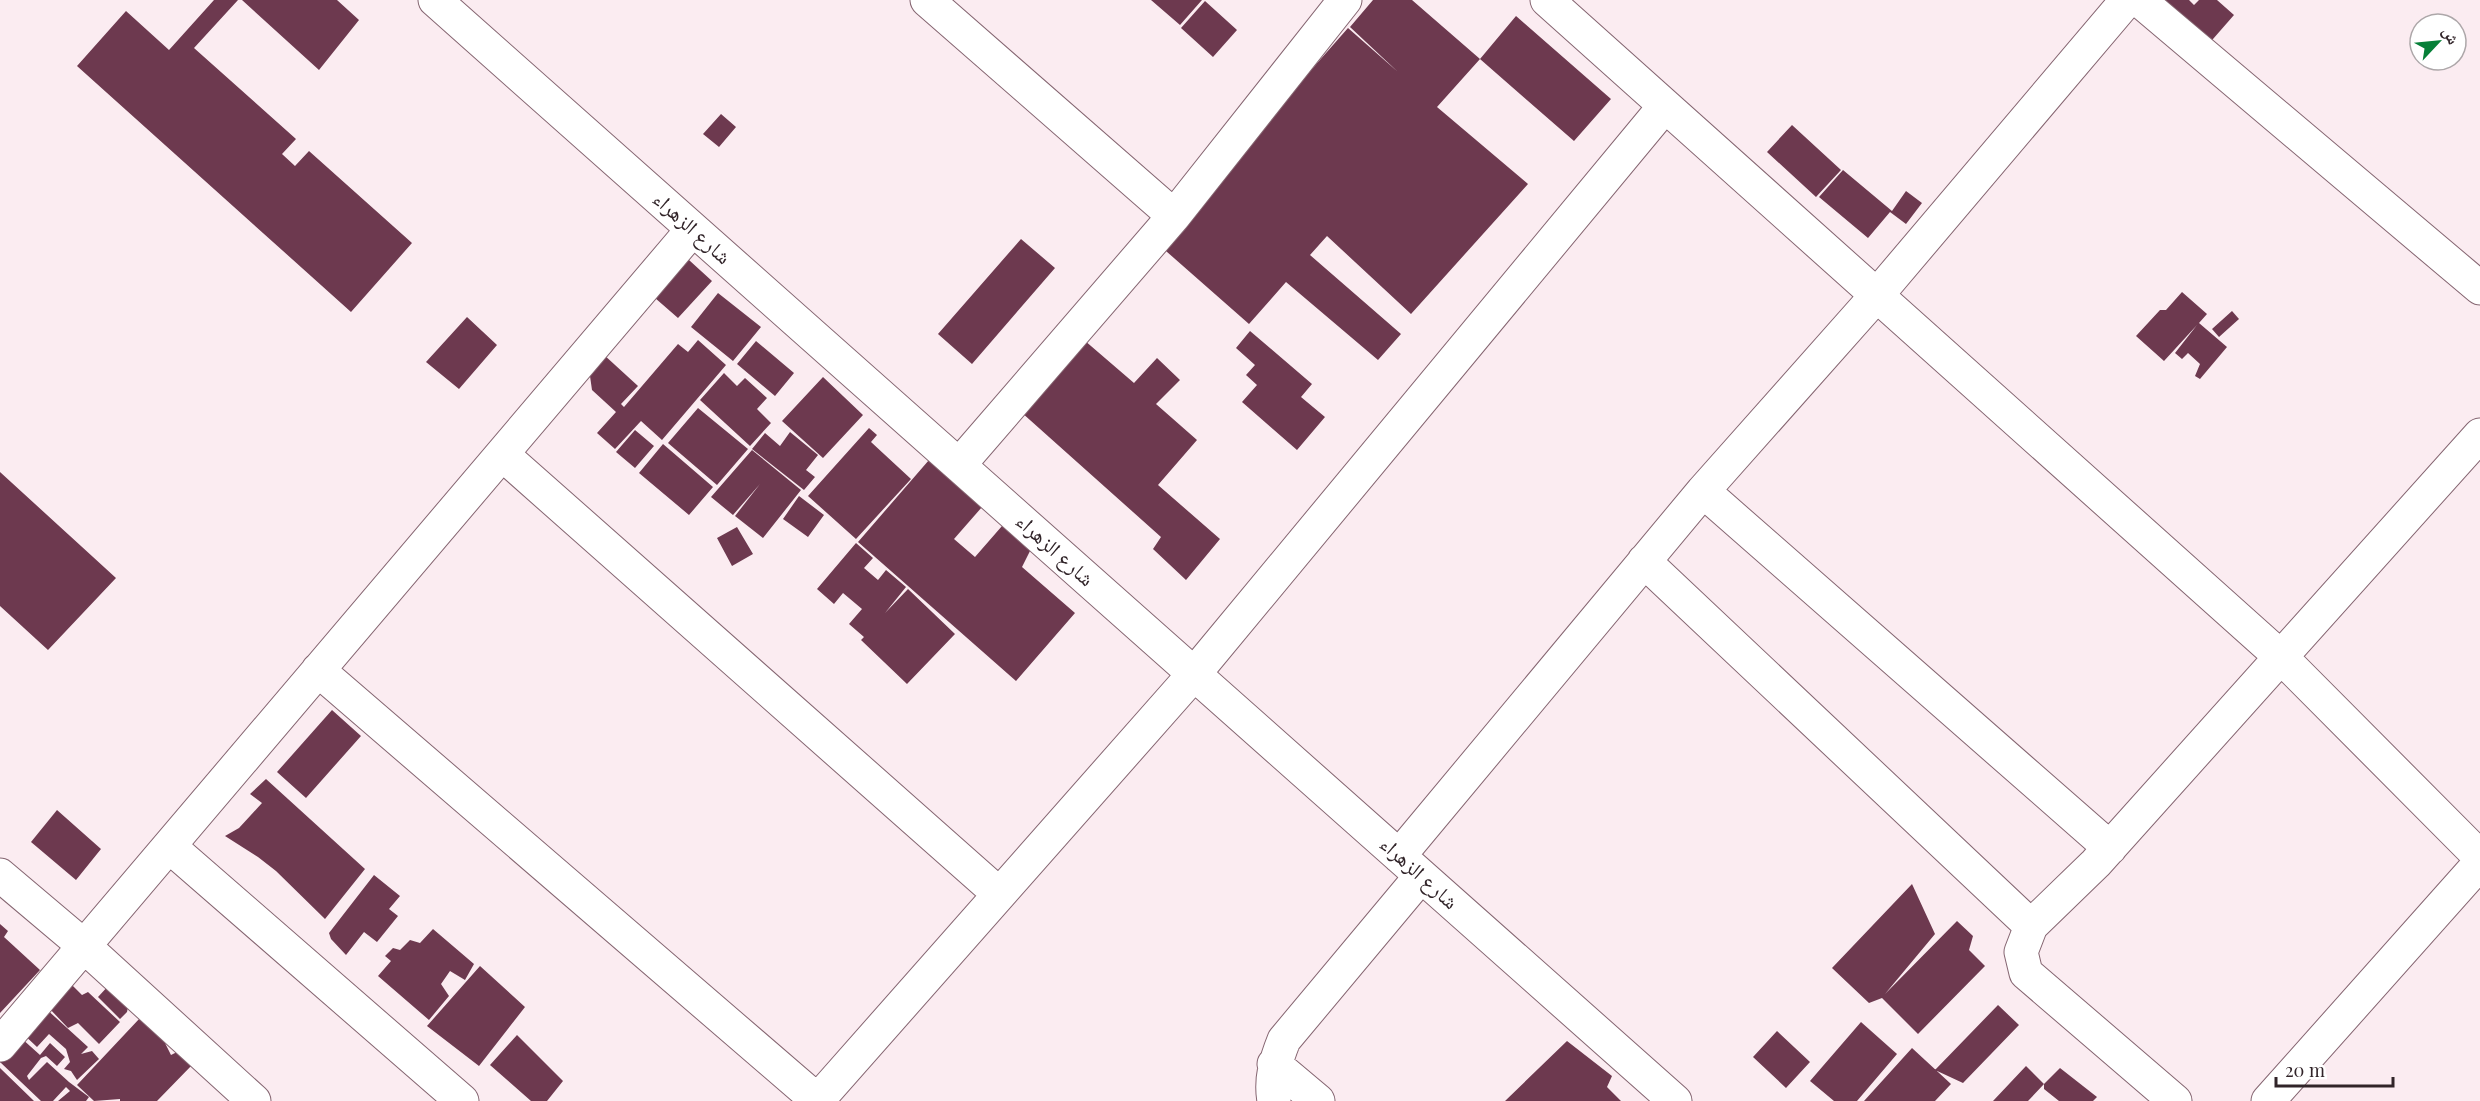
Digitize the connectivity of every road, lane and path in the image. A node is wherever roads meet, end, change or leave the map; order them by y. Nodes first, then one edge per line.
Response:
1 (435, 0) edge
2 (927, 0) edge
3 (1345, 0) edge
4 (1547, 0) edge
5 (2127, 0) edge
6 (2139, 0) edge
7 (1664, 107) junction
8 (1174, 216) junction
9 (693, 229) junction
10 (2480, 288) edge
11 (1877, 295) junction
12 (2480, 435) edge
13 (502, 454) junction
14 (959, 465) junction
15 (1703, 491) junction
16 (1644, 561) junction
17 (2282, 658) junction
18 (318, 670) junction
19 (1194, 674) junction
20 (170, 846) junction
21 (2110, 848) junction
22 (2480, 858) edge
23 (2480, 863) edge
24 (1410, 866) junction
25 (0, 875) edge
26 (999, 894) junction
27 (2031, 926) junction
28 (84, 946) junction
29 (0, 1045) edge
30 (1274, 1064) junction
31 (254, 1101) edge
32 (462, 1101) edge
33 (818, 1101) edge
34 (1274, 1101) edge
35 (1318, 1101) edge
36 (1675, 1101) edge
37 (2175, 1101) edge
38 (2268, 1101) edge

1 - 9 street, شارع الزهراء
2 - 8 street
3 - 8 street
4 - 7 street
5 - 11 street
6 - 10 street
7 - 11 street
7 - 19 street
8 - 14 street
9 - 13 street
9 - 14 street, شارع الزهراء
11 - 15 street
11 - 17 street
12 - 17 street
13 - 18 street
13 - 26 street
14 - 19 street, شارع الزهراء
15 - 16 street
15 - 21 street
16 - 24 street
16 - 27 street
17 - 21 street
17 - 22 street
18 - 20 street
18 - 33 street
19 - 24 street, شارع الزهراء
19 - 26 street
20 - 28 street
20 - 32 street
21 - 27 street
23 - 38 street
24 - 30 street
24 - 36 street, شارع الزهراء
25 - 28 street
26 - 33 street
27 - 37 street
28 - 29 street
28 - 31 street
30 - 34 street
30 - 35 street

